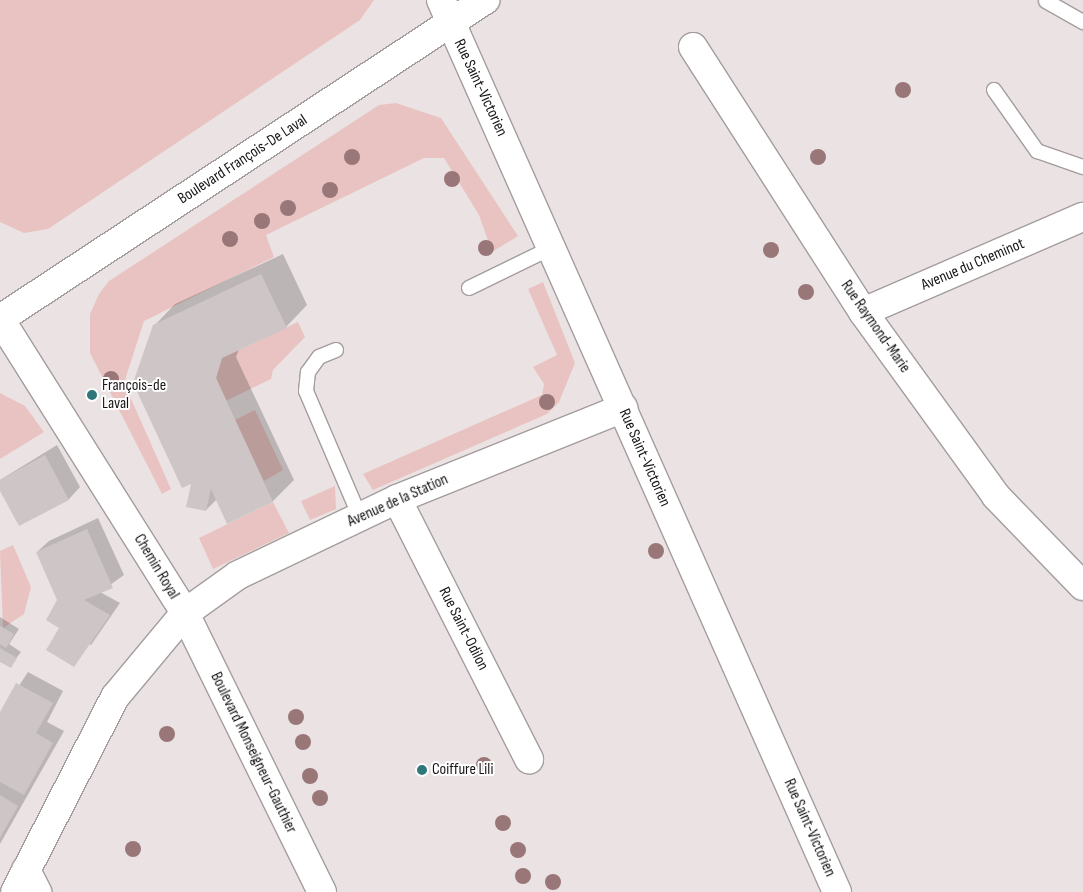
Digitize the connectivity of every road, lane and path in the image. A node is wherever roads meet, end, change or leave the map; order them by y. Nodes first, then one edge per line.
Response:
1 (485, 0) edge
2 (1046, 1) edge
3 (446, 12) edge
4 (1083, 22) edge
5 (693, 47) dead end
6 (994, 90) dead end
7 (1083, 167) edge
8 (1083, 217) edge
9 (553, 247) junction
10 (469, 288) dead end
11 (863, 312) junction
12 (0, 319) edge
13 (336, 350) dead end
14 (622, 408) junction
15 (397, 499) junction
16 (360, 517) junction
17 (1083, 586) edge
18 (185, 613) junction
19 (529, 759) dead end
20 (26, 885) edge
21 (322, 892) edge
22 (837, 892) edge

1 - 3 street, Boulevard François-De Laval
2 - 4 lane
3 - 9 street, Rue Saint-Victorien
3 - 12 street, Boulevard François-De Laval
5 - 11 street, Rue Raymond-Marie
6 - 7 lane
8 - 11 street, Avenue du Cheminot
9 - 10 lane
9 - 14 street, Rue Saint-Victorien
11 - 17 street, Rue Raymond-Marie
12 - 18 street, Chemin Royal
13 - 16 lane
14 - 15 street, Avenue de la Station
14 - 22 street, Rue Saint-Victorien
15 - 16 street, Avenue de la Station
15 - 19 street, Rue Saint-Odilon
16 - 18 street, Avenue de la Station
18 - 20 street, Chemin Royal
18 - 21 street, Boulevard Monseigneur-Gauthier

